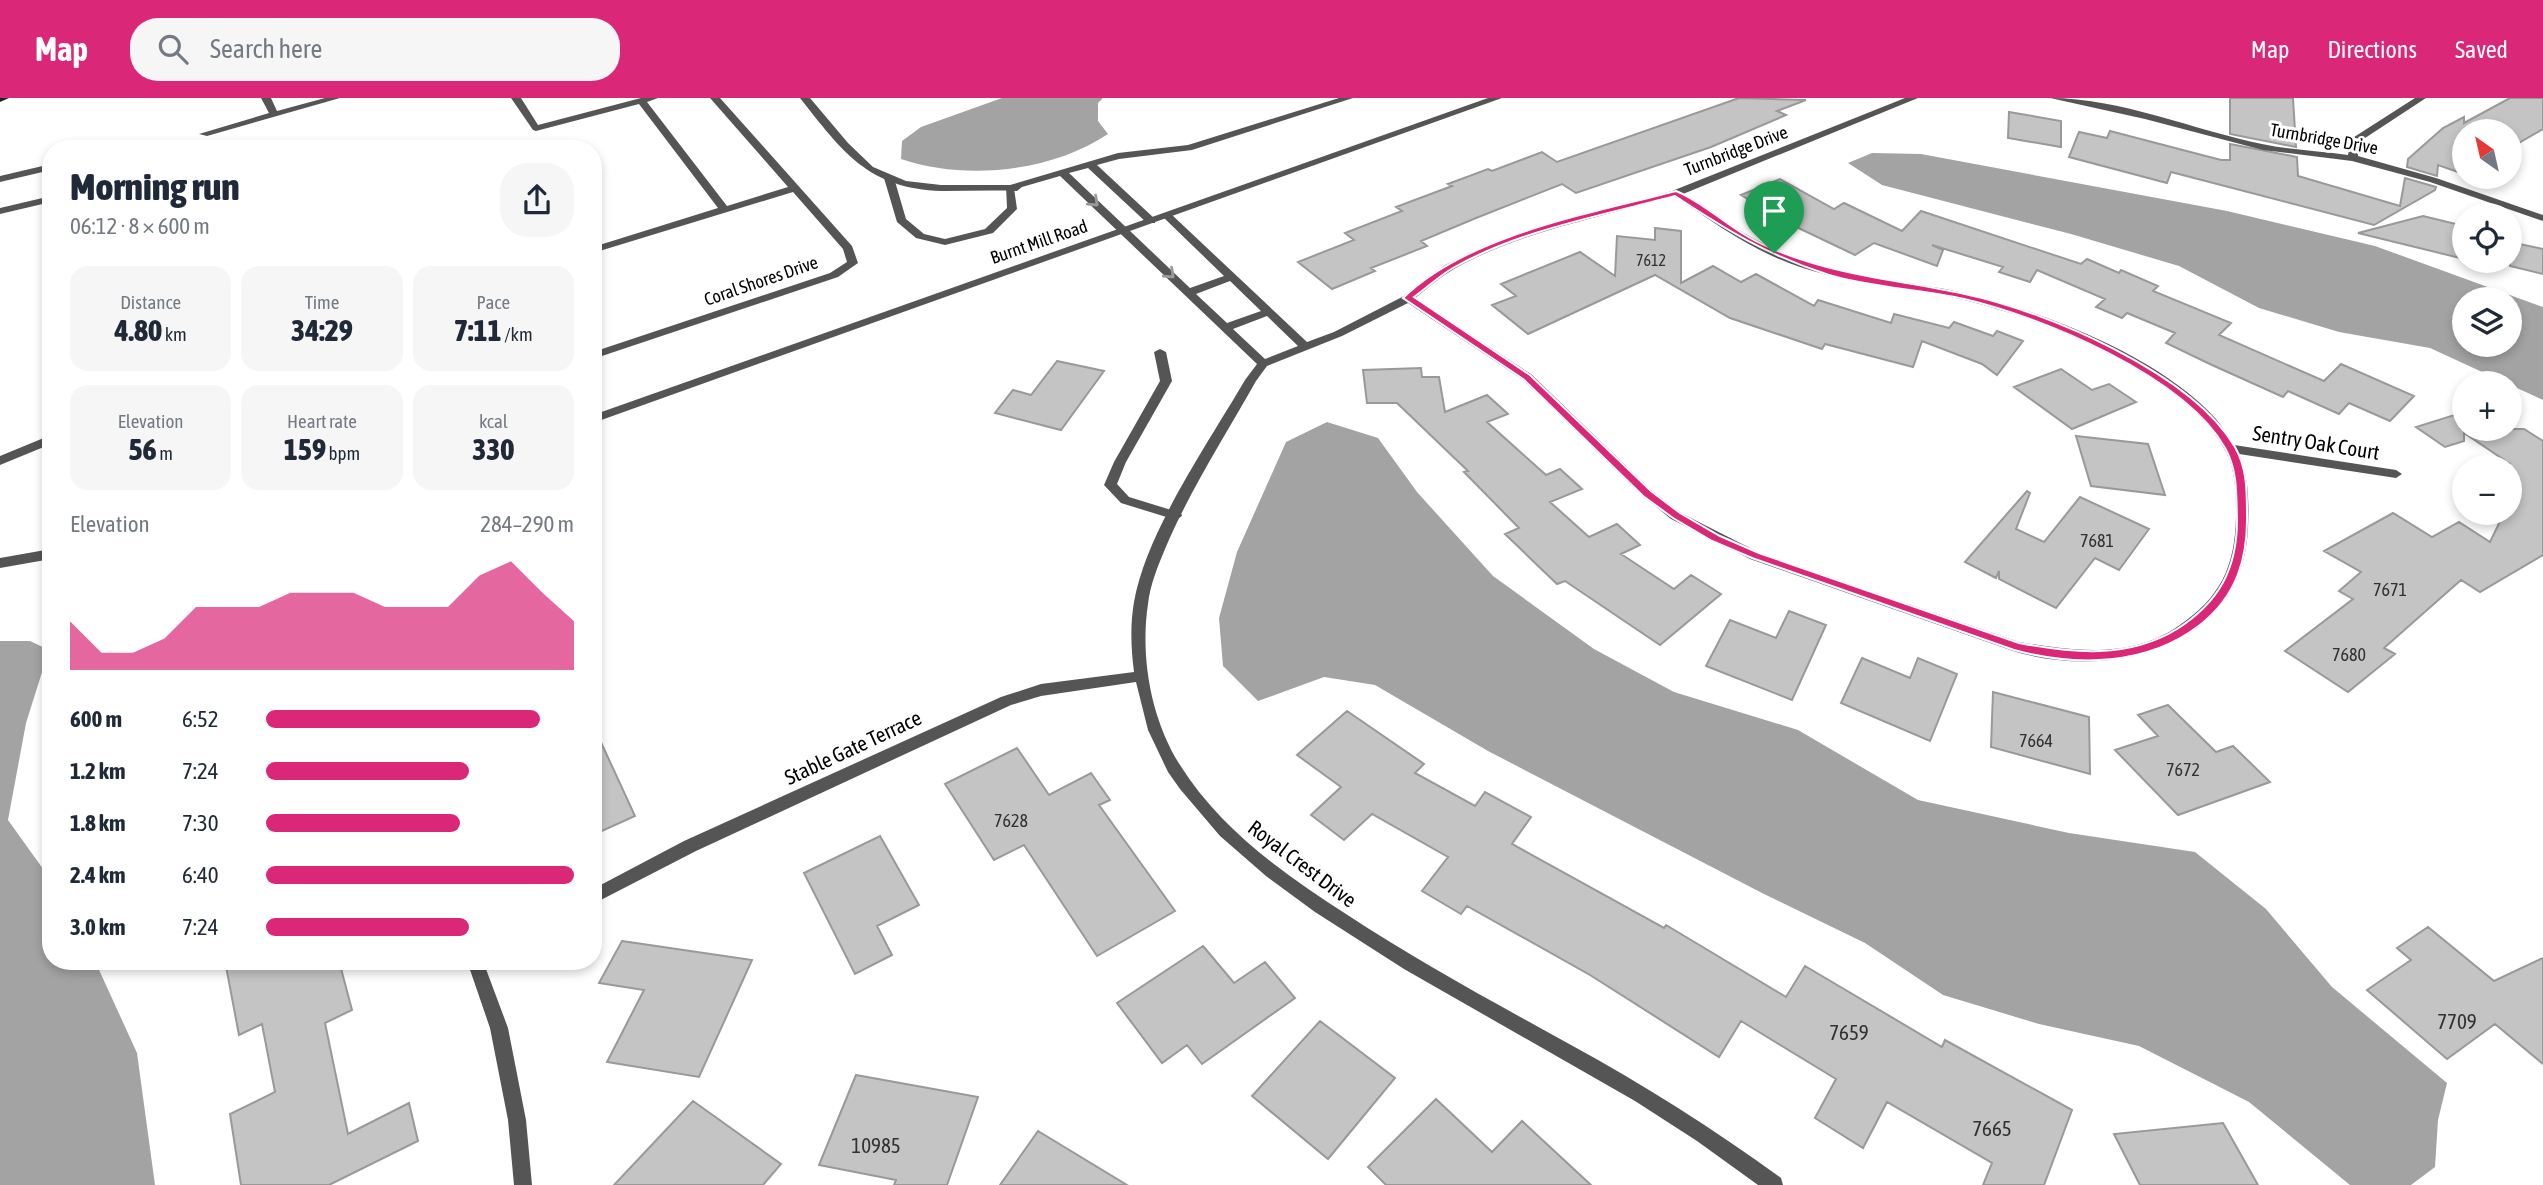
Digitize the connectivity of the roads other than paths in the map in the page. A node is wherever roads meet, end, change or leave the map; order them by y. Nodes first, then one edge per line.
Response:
1 (266, 98) edge
2 (335, 98) edge
3 (516, 98) edge
4 (653, 98) edge
5 (715, 98) edge
6 (805, 98) edge
7 (1348, 98) edge
8 (1497, 98) edge
9 (1913, 98) edge
10 (2055, 98) edge
11 (2421, 98) edge
12 (641, 101) junction
13 (275, 115) junction
14 (204, 134) dead end
15 (2353, 158) junction
16 (1091, 165) junction
17 (42, 169) edge
18 (1064, 174) junction
19 (888, 178) junction
20 (0, 179) edge
21 (794, 188) junction
22 (1009, 188) junction
23 (1676, 193) junction
24 (42, 201) edge
25 (724, 209) junction
26 (0, 211) edge
27 (1167, 216) junction
28 (2543, 218) edge
29 (1151, 221) junction
30 (1125, 231) junction
31 (602, 247) edge
32 (1230, 277) junction
33 (1190, 292) junction
34 (1408, 298) junction
35 (1268, 312) junction
36 (1227, 327) junction
37 (1307, 348) junction
38 (1160, 352) dead end
39 (602, 353) edge
40 (1263, 364) junction
41 (602, 416) edge
42 (42, 443) edge
43 (2231, 449) junction
44 (0, 461) edge
45 (2396, 474) dead end
46 (1176, 516) junction
47 (42, 556) edge
48 (0, 563) edge
49 (1143, 676) junction
50 (602, 892) edge
51 (478, 970) edge
52 (523, 1185) edge
53 (1774, 1185) edge

1 - 13 street
2 - 13 street
3 - 12 street
4 - 12 street
5 - 21 street, Coral Shores Drive
6 - 19 street
7 - 16 street
8 - 27 street, Burnt Mill Road
9 - 23 street, Turnbridge Drive
10 - 15 street, Turnbridge Drive
11 - 15 street
12 - 25 street
13 - 14 street
15 - 28 street, Turnbridge Drive
16 - 18 street
16 - 29 street
17 - 20 street
18 - 22 street
18 -> 30 street
19 - 22 street
19 - 22 street
21 - 25 street
21 - 39 street, Coral Shores Drive
23 - 34 street, Turnbridge Drive
23 - 43 street, Sentry Oak Court
24 - 26 street
25 - 31 street
27 - 29 street, Burnt Mill Road
27 - 32 street
29 - 30 street, Burnt Mill Road
30 -> 33 street
30 - 41 street, Burnt Mill Road
32 - 33 street
32 - 35 street
33 - 36 street
34 - 37 street, Turnbridge Drive
34 - 43 street, Sentry Oak Court
35 - 36 street
35 - 37 street
36 - 40 street
37 - 40 street, Turnbridge Drive
38 - 46 street
40 - 46 street, Royal Crest Drive
42 - 44 street
43 - 45 street, Sentry Oak Court
46 - 49 street, Royal Crest Drive
47 - 48 street
49 - 50 street, Stable Gate Terrace
49 - 53 street, Royal Crest Drive
51 - 52 street

